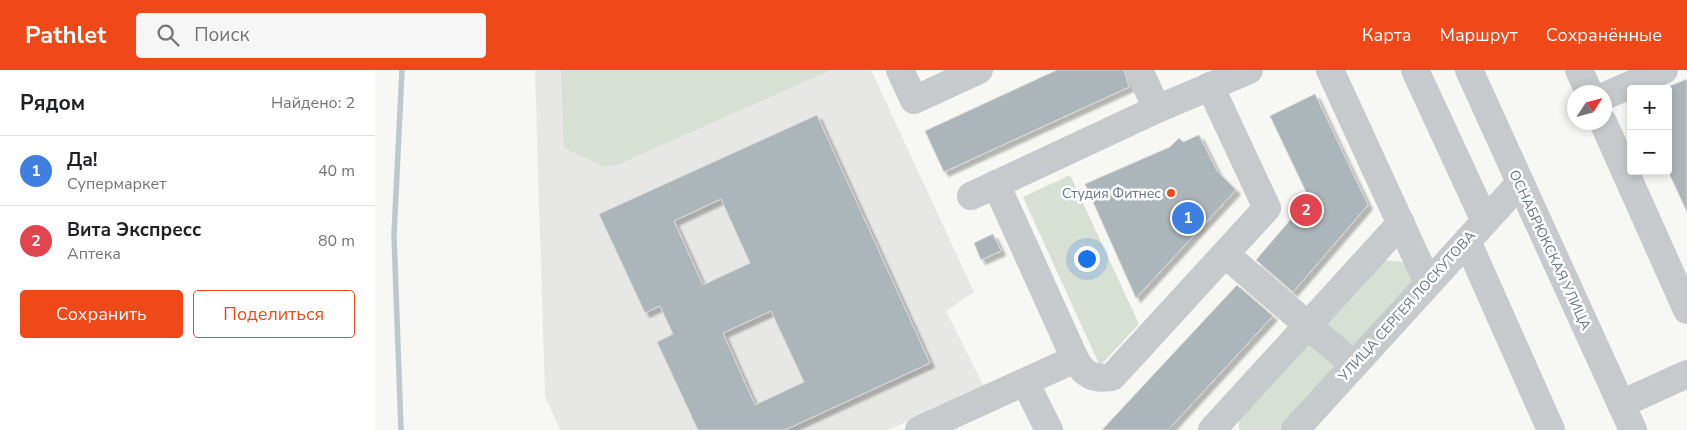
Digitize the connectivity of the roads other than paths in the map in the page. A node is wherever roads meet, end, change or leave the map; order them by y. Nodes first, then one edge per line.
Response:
1 (900, 70) edge
2 (979, 70) edge
3 (1139, 70) edge
4 (1249, 70) edge
5 (1330, 70) edge
6 (1415, 70) edge
7 (1469, 70) edge
8 (1579, 70) edge
9 (1664, 70) edge
10 (1586, 85) edge
11 (1210, 86) junction
12 (1612, 93) edge
13 (1157, 109) junction
14 (1607, 130) edge
15 (1520, 183) junction
16 (996, 184) junction
17 (971, 196) dead end
18 (1485, 221) junction
19 (1401, 223) junction
20 (1467, 241) junction
21 (1225, 254) junction
22 (1428, 283) junction
23 (1687, 310) edge
24 (1308, 325) junction
25 (1075, 359) junction
26 (1354, 365) junction
27 (1687, 374) edge
28 (1025, 382) junction
29 (1621, 404) junction
30 (963, 422) edge
31 (1219, 428) edge
32 (919, 430) edge
33 (1049, 430) edge
34 (1295, 430) edge
35 (1551, 430) edge
36 (1633, 430) edge

1 - 2 street
3 - 13 street
4 - 11 street
5 - 19 street
6 - 18 street
7 - 15 street, ОСНАБРЮКСКАЯ УЛИЦА
8 - 10 street
9 - 12 street
11 - 13 street
11 - 21 street
13 - 16 street
14 - 23 street
15 - 18 street, УЛИЦА СЕРГЕЯ ЛОСКУТОВА
15 - 29 street, ОСНАБРЮКСКАЯ УЛИЦА
16 - 17 street
16 - 25 street
18 - 20 street, УЛИЦА СЕРГЕЯ ЛОСКУТОВА
19 - 22 street
19 - 24 street
20 - 22 street, УЛИЦА СЕРГЕЯ ЛОСКУТОВА
20 - 35 street
21 - 24 street
21 - 25 street
22 - 26 street, УЛИЦА СЕРГЕЯ ЛОСКУТОВА
24 - 26 street
24 - 31 street
25 - 28 street
26 - 34 street, УЛИЦА СЕРГЕЯ ЛОСКУТОВА
27 - 29 street
28 - 30 street
28 - 33 street
29 - 36 street, ОСНАБРЮКСКАЯ УЛИЦА
30 - 32 street

